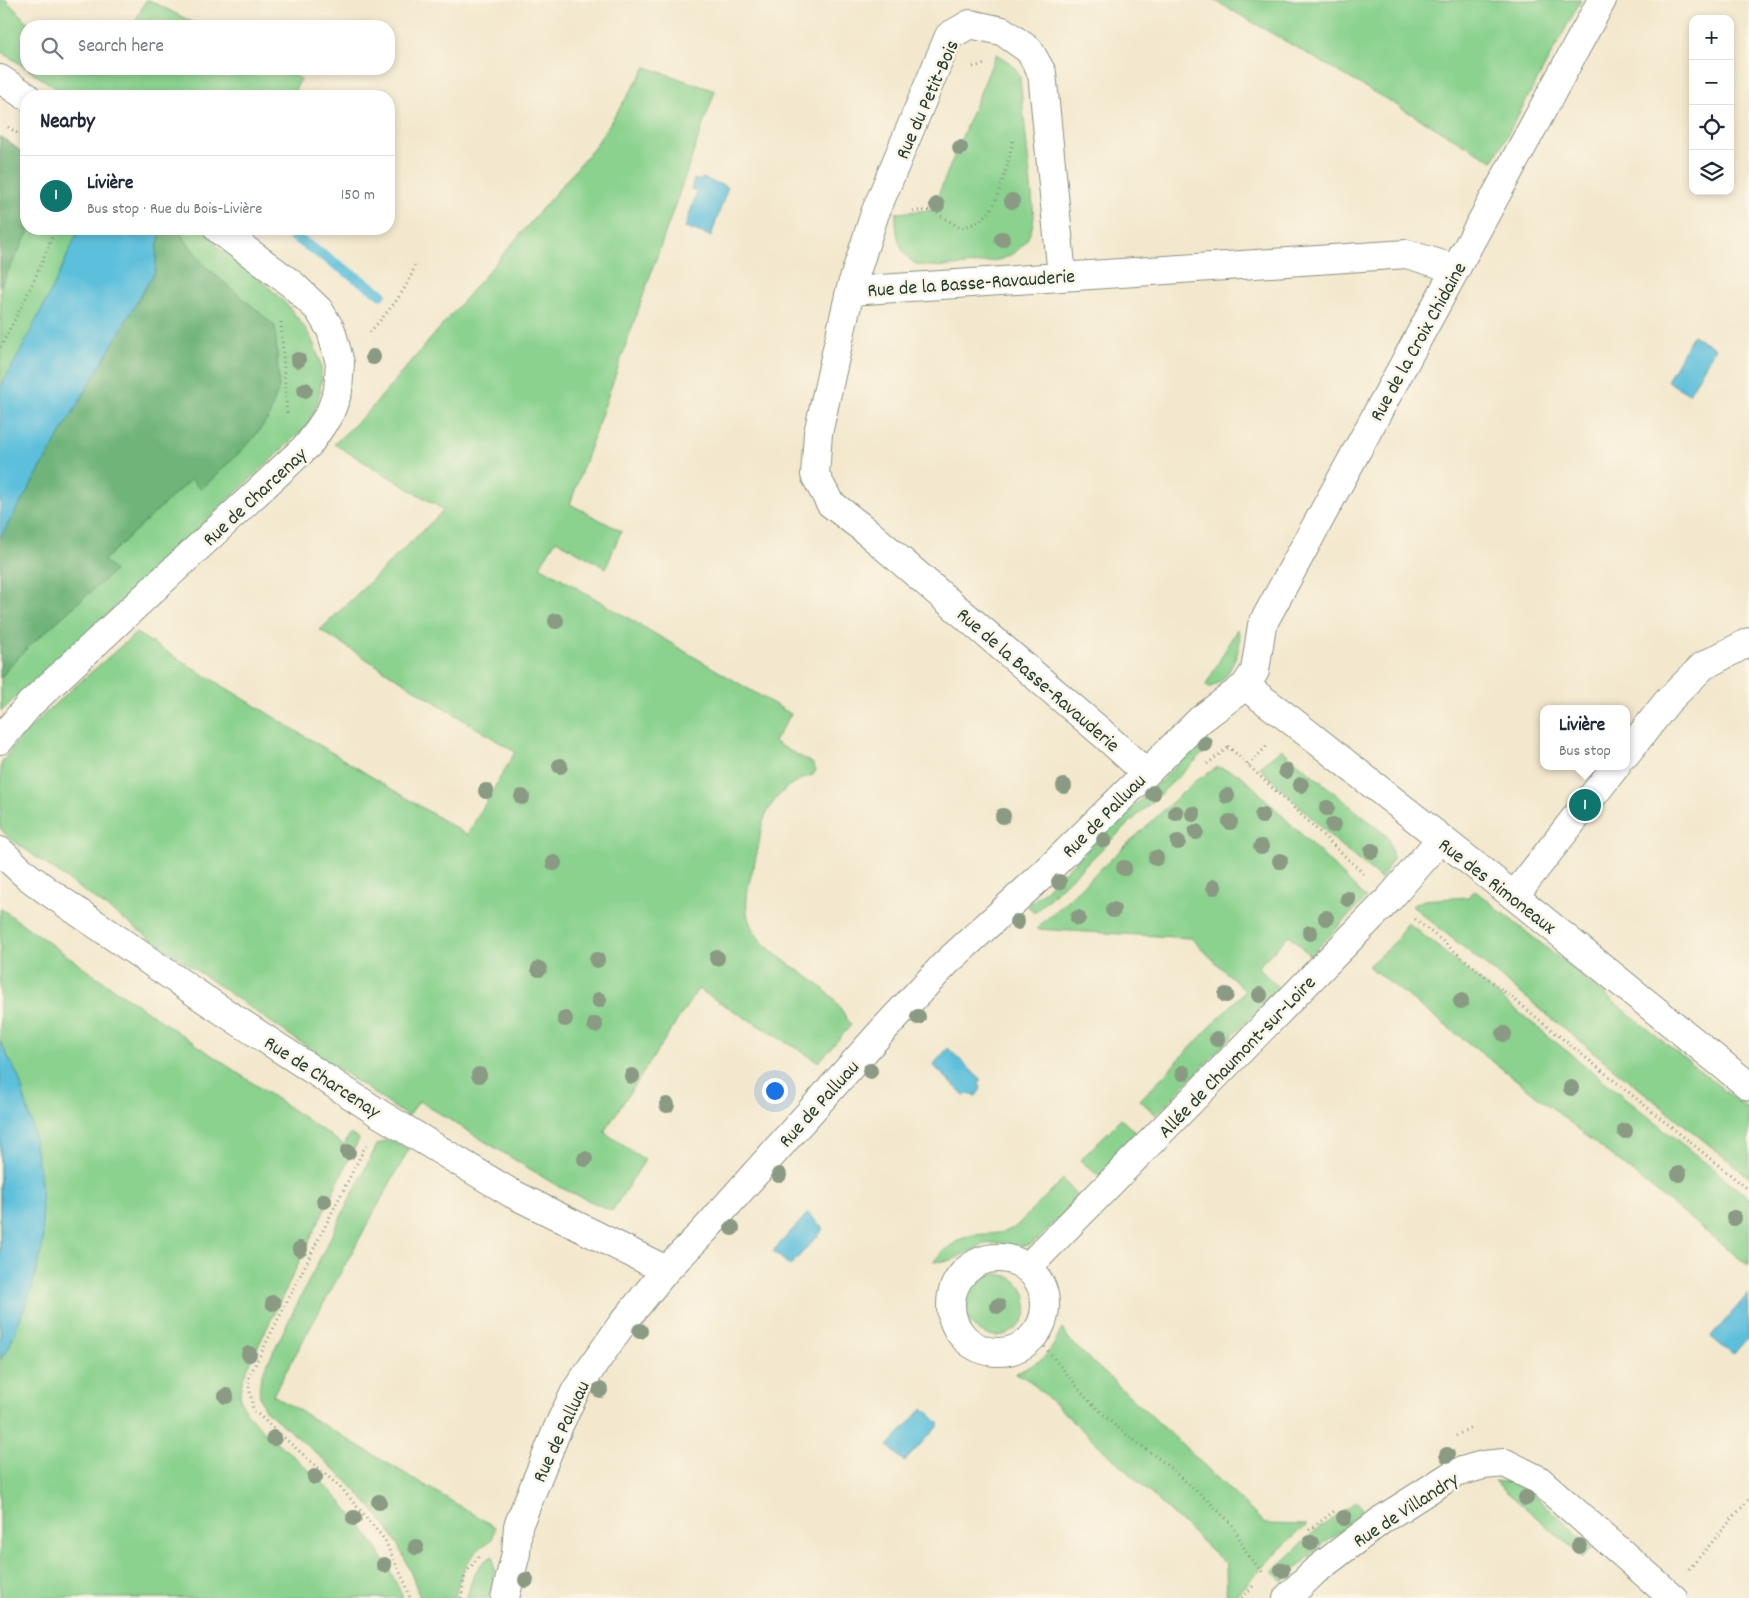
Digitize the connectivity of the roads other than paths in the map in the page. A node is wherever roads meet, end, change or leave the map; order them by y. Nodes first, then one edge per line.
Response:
1 (1602, 0) edge
2 (0, 79) edge
3 (20, 92) edge
4 (226, 235) edge
5 (1456, 269) junction
6 (1062, 276) junction
7 (850, 290) junction
8 (1749, 642) edge
9 (1245, 686) junction
10 (0, 740) edge
11 (1630, 749) edge
12 (1613, 770) edge
13 (1146, 773) junction
14 (1440, 840) junction
15 (0, 851) edge
16 (1514, 896) junction
17 (1749, 1086) edge
18 (1027, 1268) junction
19 (666, 1270) junction
20 (1278, 1589) edge
21 (1671, 1596) edge
22 (505, 1598) edge

1 - 5 street, Rue de la Croix Chidaine
2 - 3 street
4 - 10 street, Rue de Charcenay
5 - 6 street, Rue de la Basse-Ravauderie
5 - 9 street, Rue de la Croix Chidaine
6 - 7 street, Rue de la Basse-Ravauderie
6 - 7 street, Rue du Petit-Bois
7 - 13 street, Rue de la Basse-Ravauderie
8 - 11 street
9 - 13 street, Rue de Palluau
9 - 14 street, Rue des Rimoneaux
12 - 16 street
13 - 19 street, Rue de Palluau
14 - 16 street, Rue des Rimoneaux
14 - 18 street, Allée de Chaumont-sur-Loire
15 - 19 street, Rue de Charcenay
16 - 17 street, Rue des Rimoneaux
18 - 18 street
19 - 22 street, Rue de Palluau
20 - 21 street, Rue de Villandry

